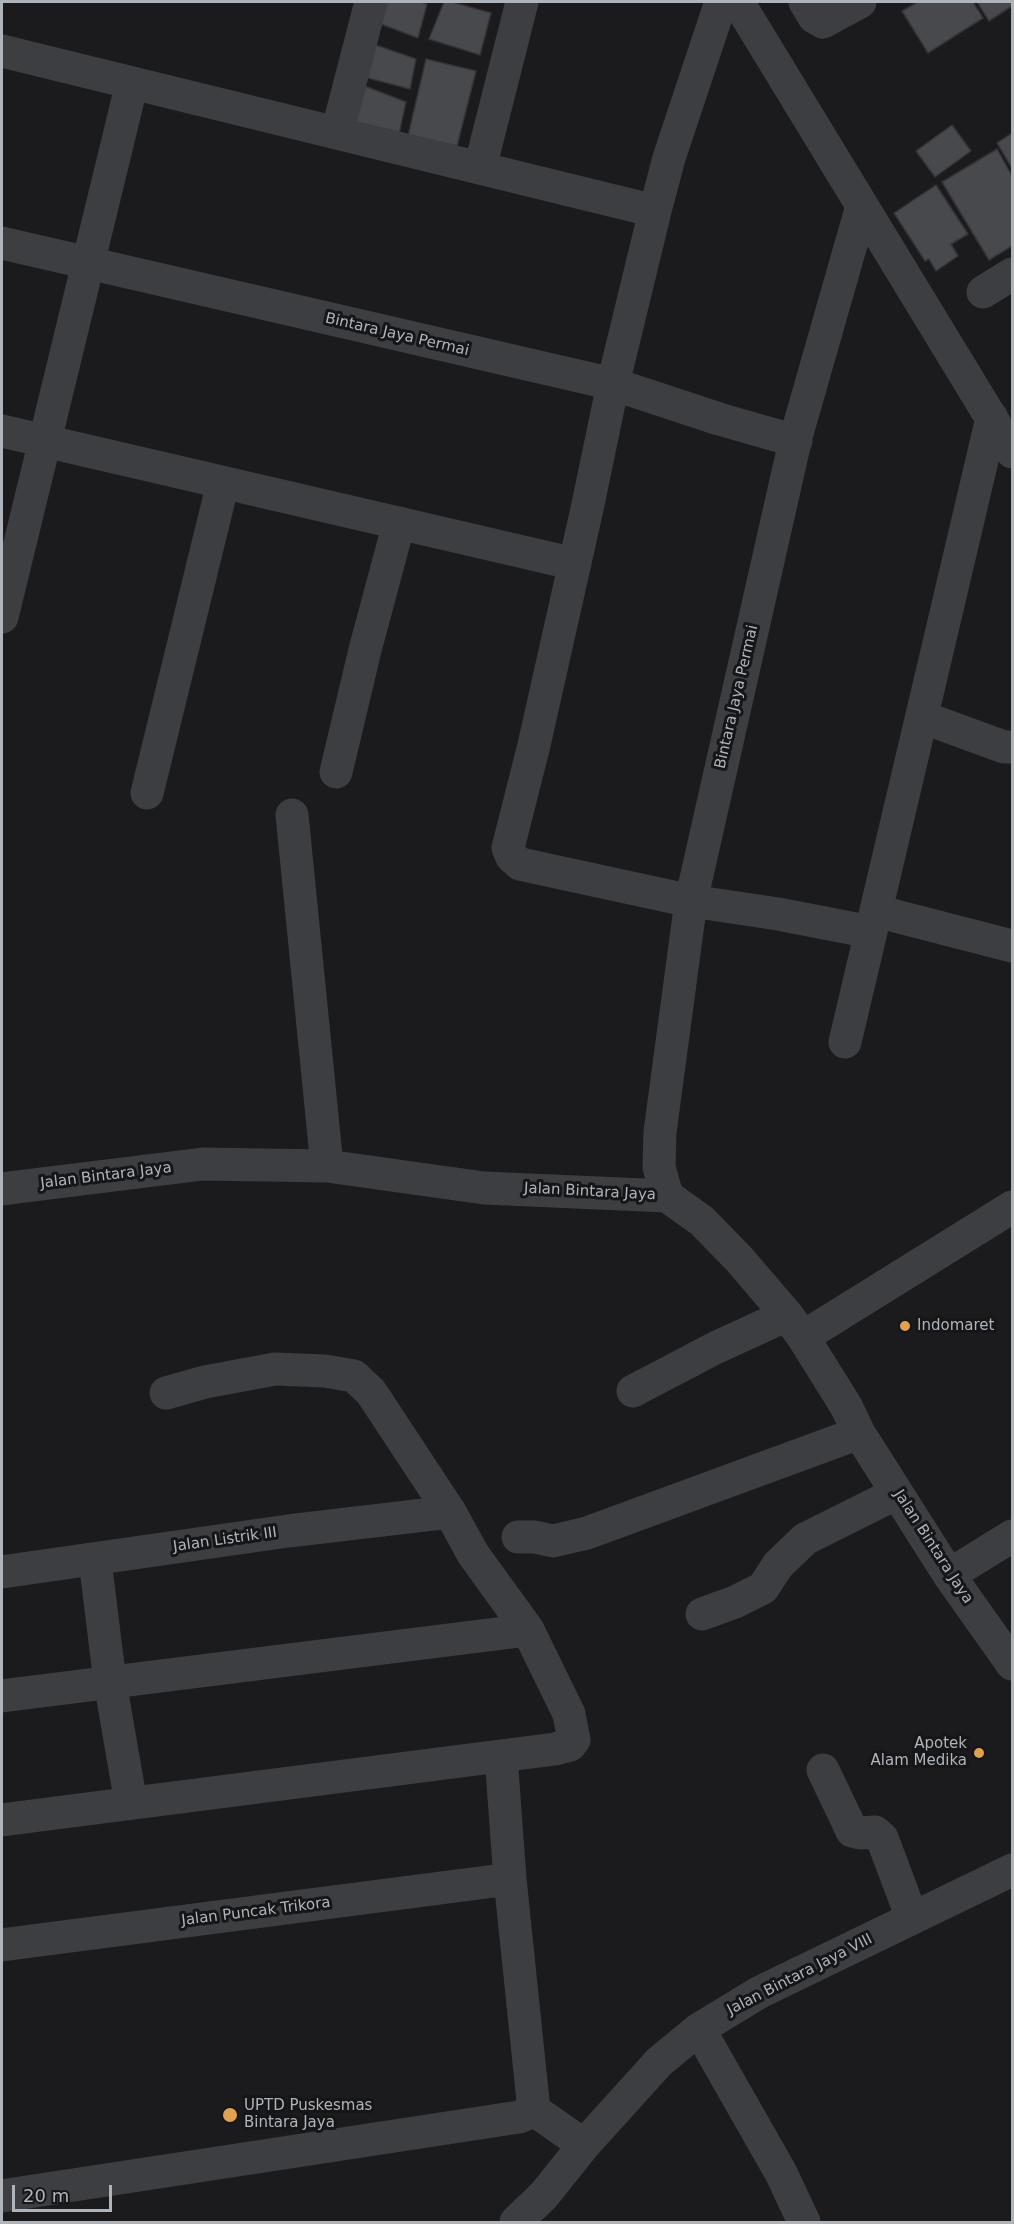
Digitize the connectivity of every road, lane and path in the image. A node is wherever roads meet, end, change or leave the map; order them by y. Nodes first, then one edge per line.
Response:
1 (371, 2) edge
2 (522, 2) edge
3 (721, 2) edge
4 (738, 2) edge
5 (805, 2) edge
6 (860, 2) edge
7 (2, 51) edge
8 (132, 82) junction
9 (337, 133) junction
10 (480, 168) junction
11 (862, 206) junction
12 (655, 211) junction
13 (2, 243) edge
14 (87, 264) junction
15 (1012, 274) edge
16 (983, 292) dead end
17 (613, 384) junction
18 (992, 418) junction
19 (2, 431) edge
20 (44, 441) junction
21 (796, 441) junction
22 (1012, 452) edge
23 (223, 483) junction
24 (399, 523) junction
25 (575, 564) junction
26 (2, 617) edge
27 (922, 717) junction
28 (1012, 747) edge
29 (336, 772) dead end
30 (147, 793) dead end
31 (292, 815) dead end
32 (691, 901) junction
33 (873, 921) junction
34 (1012, 946) edge
35 (845, 1042) dead end
36 (327, 1166) junction
37 (2, 1189) edge
38 (667, 1196) junction
39 (1012, 1207) edge
40 (795, 1326) junction
41 (633, 1391) dead end
42 (166, 1393) dead end
43 (859, 1433) junction
44 (897, 1493) junction
45 (450, 1512) junction
46 (1012, 1536) edge
47 (518, 1537) dead end
48 (95, 1560) junction
49 (2, 1572) edge
50 (949, 1575) junction
51 (702, 1614) dead end
52 (528, 1630) junction
53 (1012, 1664) edge
54 (110, 1682) junction
55 (2, 1696) edge
56 (501, 1756) junction
57 (823, 1770) dead end
58 (131, 1803) junction
59 (2, 1820) edge
60 (1012, 1870) edge
61 (510, 1879) junction
62 (912, 1918) junction
63 (2, 1945) edge
64 (699, 2029) junction
65 (531, 2108) junction
66 (584, 2145) junction
67 (2, 2196) edge
68 (549, 2209) edge
69 (516, 2223) edge
70 (804, 2223) edge

1 - 9 street
2 - 10 street
3 - 12 street
4 - 11 street
5 - 6 street
7 - 8 street
8 - 9 street
8 - 14 street
9 - 10 street
10 - 12 street
11 - 18 street
11 - 21 street, Bintara Jaya Permai
12 - 17 street
13 - 14 street, Bintara Jaya Permai
14 - 17 street, Bintara Jaya Permai
14 - 20 street
15 - 16 street
17 - 21 street, Bintara Jaya Permai
17 - 25 street
18 - 22 street
18 - 27 street
19 - 20 street
20 - 23 street
20 - 26 street
21 - 32 street, Bintara Jaya Permai
23 - 24 street
23 - 30 street
24 - 25 street
24 - 29 street
25 - 32 street
27 - 28 street
27 - 33 street
31 - 36 street
32 - 33 street
32 - 38 street, Bintara Jaya Permai
33 - 34 street
33 - 35 street
36 - 37 street, Jalan Bintara Jaya
36 - 38 street, Jalan Bintara Jaya
38 - 40 street, Jalan Bintara Jaya
39 - 40 street
40 - 41 street
40 - 43 street, Jalan Bintara Jaya
42 - 45 street
43 - 44 street, Jalan Bintara Jaya
43 - 47 street
44 - 50 street, Jalan Bintara Jaya
44 - 51 street
45 - 48 street, Jalan Listrik III
45 - 52 street
46 - 50 street
48 - 49 street, Jalan Listrik III
48 - 54 street
50 - 53 street, Jalan Bintara Jaya
52 - 54 street
52 - 56 street
54 - 55 street
54 - 58 street
56 - 58 street
56 - 61 street
57 - 62 street
58 - 59 street
60 - 62 street, Jalan Bintara Jaya VIII
61 - 63 street, Jalan Puncak Trikora
61 - 65 street
62 - 64 street, Jalan Bintara Jaya VIII
64 - 66 street, Jalan Bintara Jaya VIII
64 - 70 street
65 - 66 street
65 - 67 street
66 - 68 street, Jalan Bintara Jaya VIII
68 - 69 street, Jalan Bintara Jaya VIII

